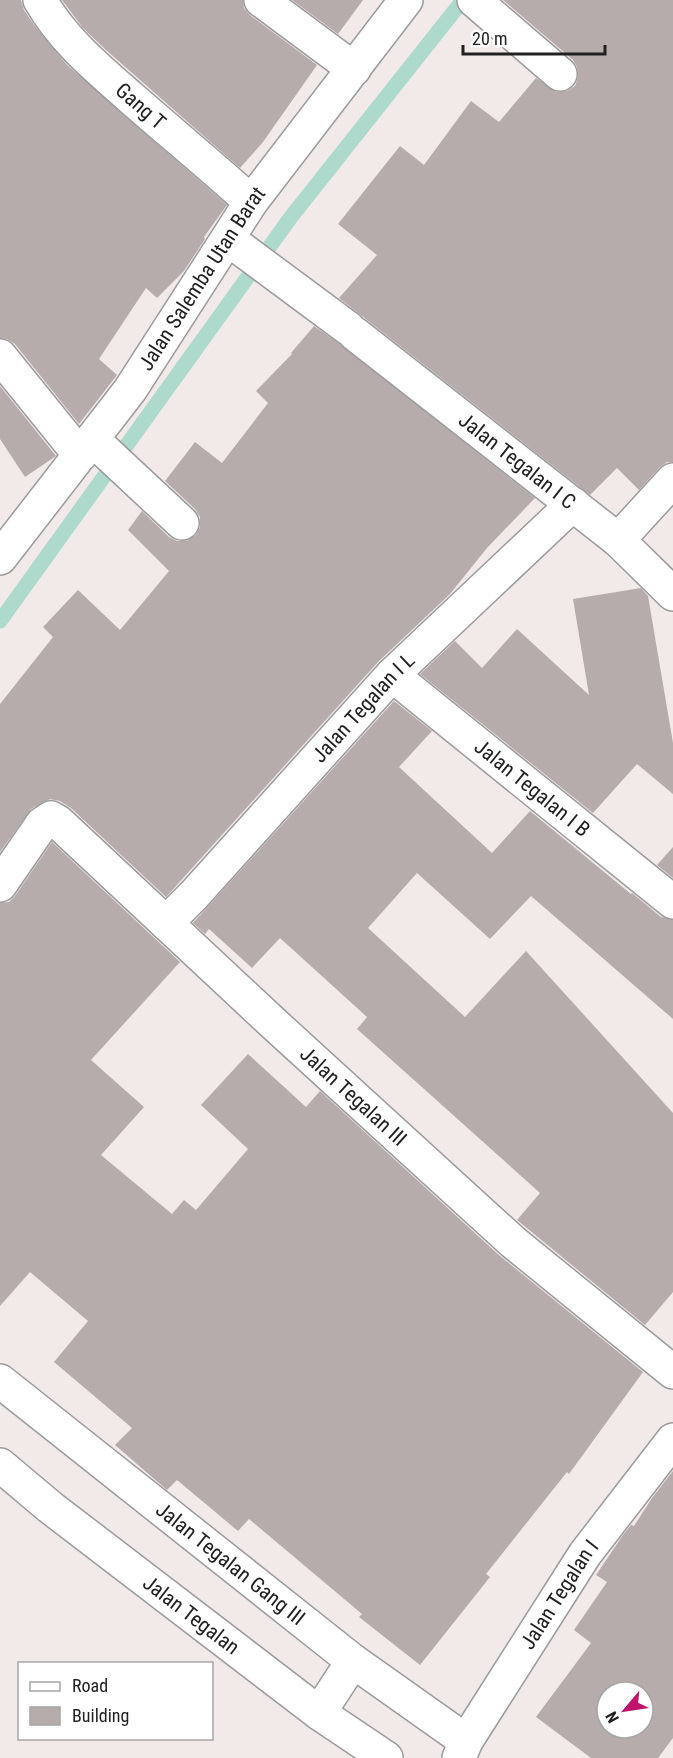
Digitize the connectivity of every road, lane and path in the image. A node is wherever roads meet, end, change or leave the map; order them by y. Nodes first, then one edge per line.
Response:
1 (40, 0) edge
2 (261, 0) edge
3 (406, 0) edge
4 (474, 0) edge
5 (354, 69) junction
6 (561, 74) dead end
7 (251, 202) junction
8 (235, 244) junction
9 (0, 356) edge
10 (86, 447) junction
11 (673, 480) edge
12 (573, 504) junction
13 (182, 523) dead end
14 (618, 540) junction
15 (0, 558) edge
16 (673, 594) edge
17 (392, 675) junction
18 (0, 885) edge
19 (673, 902) edge
20 (166, 923) junction
21 (673, 1372) edge
22 (0, 1381) edge
23 (673, 1440) edge
24 (0, 1466) edge
25 (353, 1661) junction
26 (319, 1713) junction
27 (462, 1750) edge
28 (386, 1758) edge

1 - 7 street, Gang T
2 - 5 street
3 - 5 street, Jalan Salemba Utan Barat
4 - 6 street
5 - 7 street, Jalan Salemba Utan Barat
7 - 8 street, Jalan Salemba Utan Barat
8 - 10 street, Jalan Salemba Utan Barat
8 - 12 street, Jalan Tegalan I C
9 - 10 street
10 - 13 street
10 - 15 street, Jalan Salemba Utan Barat
11 - 14 street
12 - 14 street, Jalan Tegalan I C
12 - 17 street, Jalan Tegalan I L
14 - 16 street, Jalan Tegalan I C
17 - 19 street, Jalan Tegalan I B
17 - 20 street, Jalan Tegalan I L
18 - 20 street, Jalan Tegalan III
20 - 21 street, Jalan Tegalan III
22 - 25 street, Jalan Tegalan Gang III
23 - 27 street, Jalan Tegalan I
24 - 26 street, Jalan Tegalan
25 - 26 street
25 - 27 street, Jalan Tegalan Gang III
26 - 28 street, Jalan Tegalan

